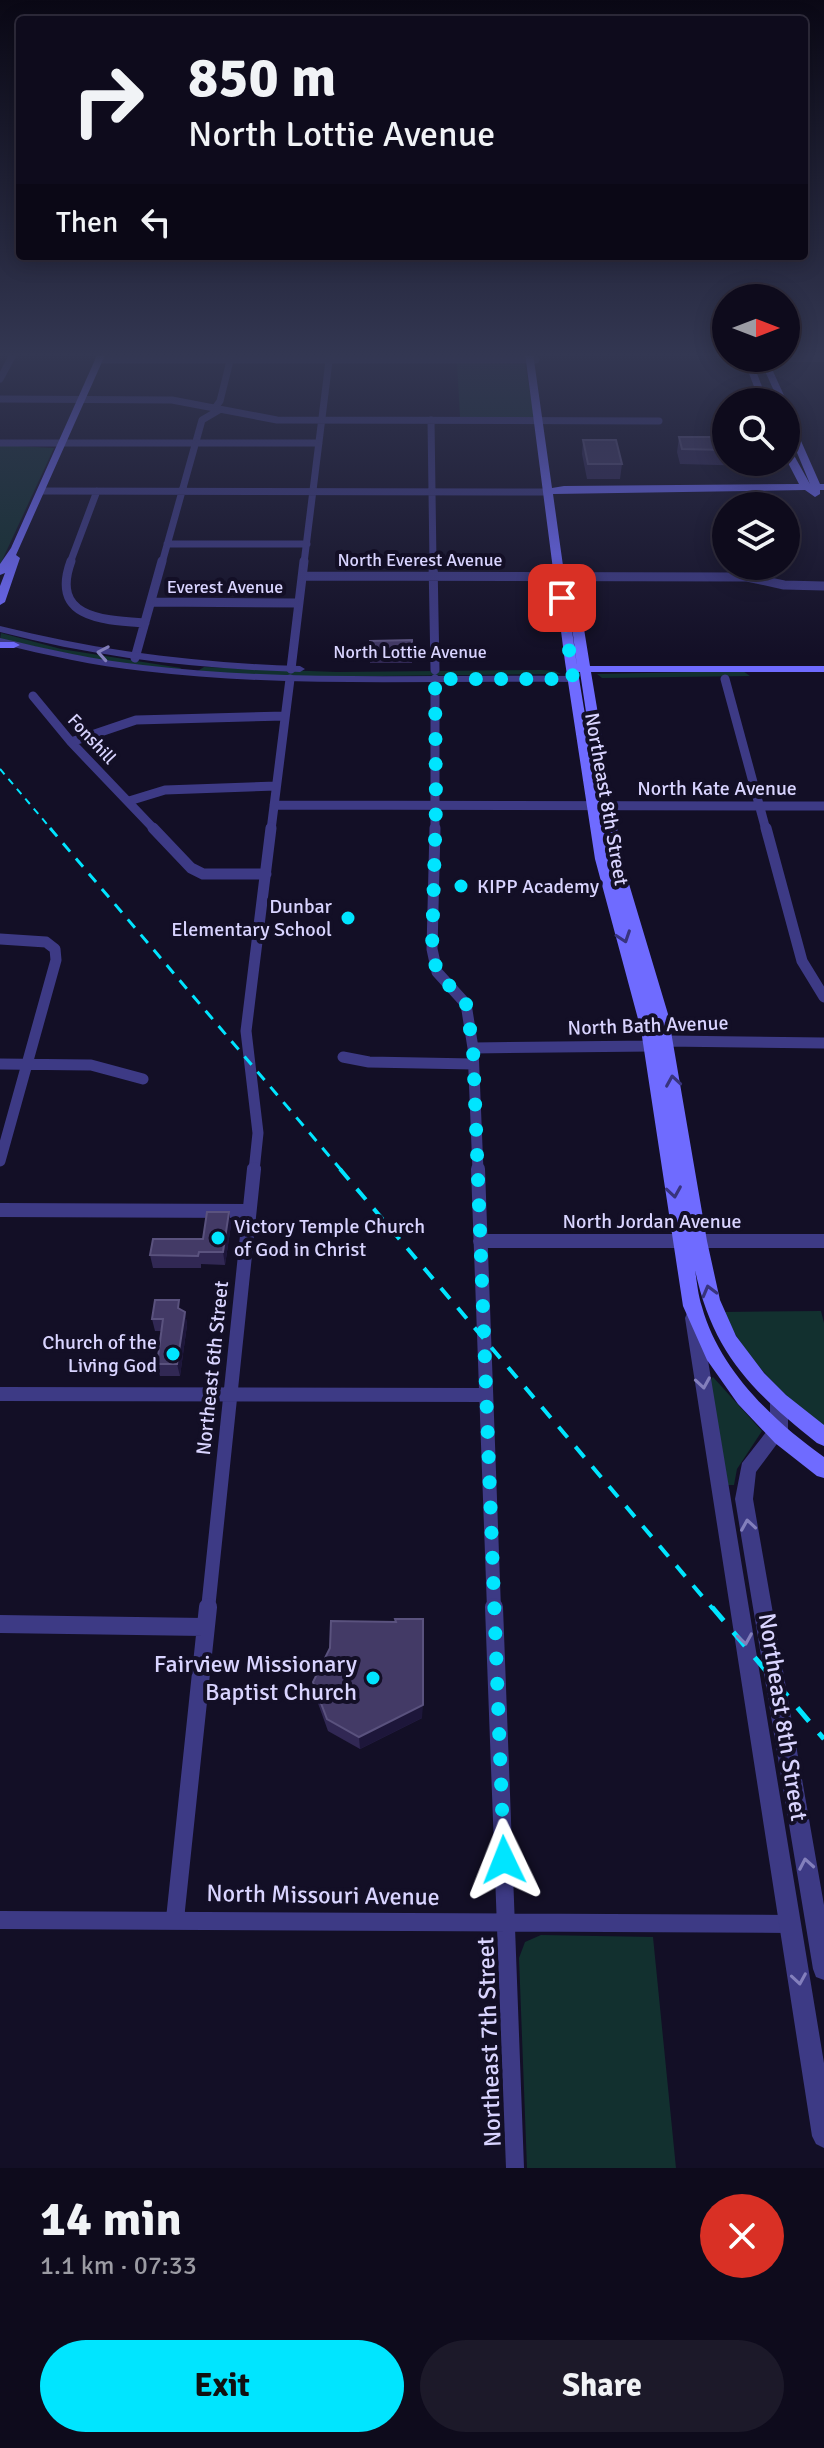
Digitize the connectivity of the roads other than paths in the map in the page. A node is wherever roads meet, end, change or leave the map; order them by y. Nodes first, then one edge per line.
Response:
1 (57, 454) edge
2 (192, 454) edge
3 (318, 454) edge
4 (432, 454) edge
5 (548, 454) edge
6 (802, 454) edge
7 (800, 468) edge
8 (817, 490) edge
9 (42, 491) junction
10 (97, 491) junction
11 (182, 491) junction
12 (313, 492) junction
13 (433, 492) junction
14 (554, 492) junction
15 (167, 544) junction
16 (307, 544) junction
17 (16, 548) junction
18 (0, 572) edge
19 (434, 575) junction
20 (303, 576) junction
21 (565, 576) junction
22 (824, 586) edge
23 (0, 602) edge
24 (151, 602) junction
25 (299, 603) junction
26 (145, 623) junction
27 (0, 629) edge
28 (0, 643) edge
29 (14, 645) joint
30 (135, 658) junction
31 (824, 669) edge
32 (290, 674) junction
33 (580, 674) junction
34 (435, 675) junction
35 (725, 679) junction
36 (824, 680) edge
37 (33, 696) dead end
38 (285, 716) junction
39 (71, 742) junction
40 (276, 786) junction
41 (129, 801) junction
42 (274, 805) junction
43 (436, 805) junction
44 (600, 806) junction
45 (761, 806) junction
46 (824, 806) edge
47 (266, 874) junction
48 (0, 939) edge
49 (824, 997) edge
50 (824, 1043) edge
51 (659, 1044) junction
52 (473, 1056) junction
53 (343, 1057) dead end
54 (0, 1064) edge
55 (28, 1064) junction
56 (143, 1079) dead end
57 (0, 1161) edge
58 (0, 1210) edge
59 (249, 1211) junction
60 (480, 1241) junction
61 (690, 1241) junction
62 (824, 1241) edge
63 (692, 1306) junction
64 (0, 1394) edge
65 (229, 1394) junction
66 (485, 1395) junction
67 (779, 1401) junction
68 (778, 1433) junction
69 (824, 1437) edge
70 (824, 1469) edge
71 (0, 1624) edge
72 (204, 1627) junction
73 (175, 1919) junction
74 (0, 1920) edge
75 (507, 1923) junction
76 (790, 1924) junction
77 (824, 1969) edge
78 (824, 2136) edge
79 (515, 2168) edge

1 - 9 main road
2 - 11 street
3 - 12 street, Northeast 6th Street
4 - 13 street, Northeast 7th Street
5 - 14 main road, Northeast 8th Street
6 - 8 main road
7 - 8 main road
8 - 14 main road
9 - 10 street
9 - 17 main road
10 - 11 street
10 - 26 street
11 - 12 street
11 - 15 street
12 - 13 street
12 - 16 street, Northeast 6th Street
13 - 14 street
13 - 19 street, Northeast 7th Street
14 - 21 main road, Northeast 8th Street
15 - 16 street
15 - 24 street
16 - 20 street, Northeast 6th Street
17 - 18 main road
17 - 23 main road
19 - 20 street, North Everest Avenue
19 - 21 street, North Everest Avenue
19 - 34 street, Northeast 7th Street
20 - 25 street, Northeast 6th Street
21 - 22 street, North Everest Avenue
21 - 33 main road, Northeast 8th Street
24 - 25 street, Everest Avenue
24 - 26 street
25 - 32 street, Northeast 6th Street
26 - 30 street
30 -> 27 street, North Lottie Avenue
28 - 29 main road
29 - 32 street, North Lottie Avenue
30 - 32 street, North Lottie Avenue
31 - 33 main road, North Lottie Avenue
32 - 34 street, North Lottie Avenue
32 - 38 street, Northeast 6th Street
33 - 34 street, North Lottie Avenue
33 - 35 main road, North Lottie Avenue
33 - 44 main road, Northeast 8th Street
34 - 43 street, Northeast 7th Street
35 - 36 main road, North Lottie Avenue
35 - 45 street
37 - 39 street, Fonshill
38 - 39 street
38 - 40 street, Northeast 6th Street
39 - 41 street, Fonshill
40 - 41 street
40 - 42 street, Northeast 6th Street
41 - 47 street, Fonshill
42 - 43 street, North Kate Avenue
42 - 47 street, Northeast 6th Street
43 - 44 street, North Kate Avenue
43 - 52 street, Northeast 7th Street
44 - 45 street, North Kate Avenue
44 - 51 main road, Northeast 8th Street
45 - 46 street, North Kate Avenue
45 - 49 street
47 - 59 street, Northeast 6th Street
48 - 55 street
50 - 51 street, North Bath Avenue
51 - 52 street, North Bath Avenue
51 - 61 main road, Northeast 8th Street
52 - 53 street, North Bath Avenue
52 - 60 street, Northeast 7th Street
54 - 55 street
55 - 56 street
55 - 57 street
58 - 59 street
59 - 65 street, Northeast 6th Street
60 - 61 street, North Jordan Avenue
60 - 66 street, Northeast 7th Street
61 - 62 street, North Jordan Avenue
61 - 63 main road
67 -> 61 main road
63 - 68 main road
63 -> 76 street, Northeast 8th Street
64 - 65 street
65 - 66 street
65 - 72 street, Northeast 6th Street
66 - 75 street, Northeast 7th Street
67 - 68 street
67 - 69 main road
68 - 70 main road
77 -> 68 street, Northeast 8th Street
71 - 72 street
72 - 73 street, Northeast 6th Street
73 - 74 street, North Missouri Avenue
73 - 75 street, North Missouri Avenue
75 - 76 street, North Missouri Avenue
75 - 79 street, Northeast 7th Street
76 -> 78 street, Northeast 8th Street

